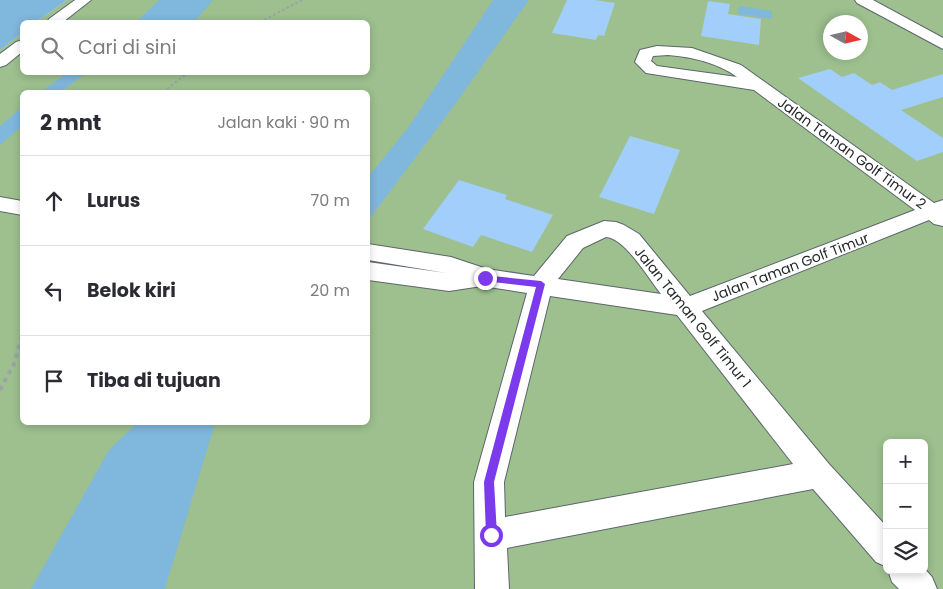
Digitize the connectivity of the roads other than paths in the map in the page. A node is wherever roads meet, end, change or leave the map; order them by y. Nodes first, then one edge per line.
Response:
1 (84, 0) edge
2 (862, 0) edge
3 (57, 20) edge
4 (943, 44) edge
5 (20, 47) edge
6 (0, 62) edge
7 (761, 86) junction
8 (0, 204) edge
9 (20, 208) edge
10 (939, 213) edge
11 (370, 258) edge
12 (541, 284) junction
13 (687, 307) junction
14 (819, 474) junction
15 (491, 535) junction
16 (883, 546) edge
17 (907, 574) edge
18 (492, 589) edge
19 (920, 589) edge

1 - 3 street
2 - 4 street
5 - 6 street
7 - 7 street, Jalan Taman Golf Timur 2
7 - 10 street, Jalan Taman Golf Timur 2
8 - 9 street
10 - 13 street, Jalan Taman Golf Timur
11 - 12 street
12 - 13 street
12 - 13 street, Jalan Taman Golf Timur 1
12 - 15 street, Jalan Taman Golf Timur 1
13 - 14 street, Jalan Taman Golf Timur 1
14 - 15 street
14 - 16 street, Jalan Taman Golf Timur 1
15 - 18 street, Jalan Taman Golf Timur 1
17 - 19 street

